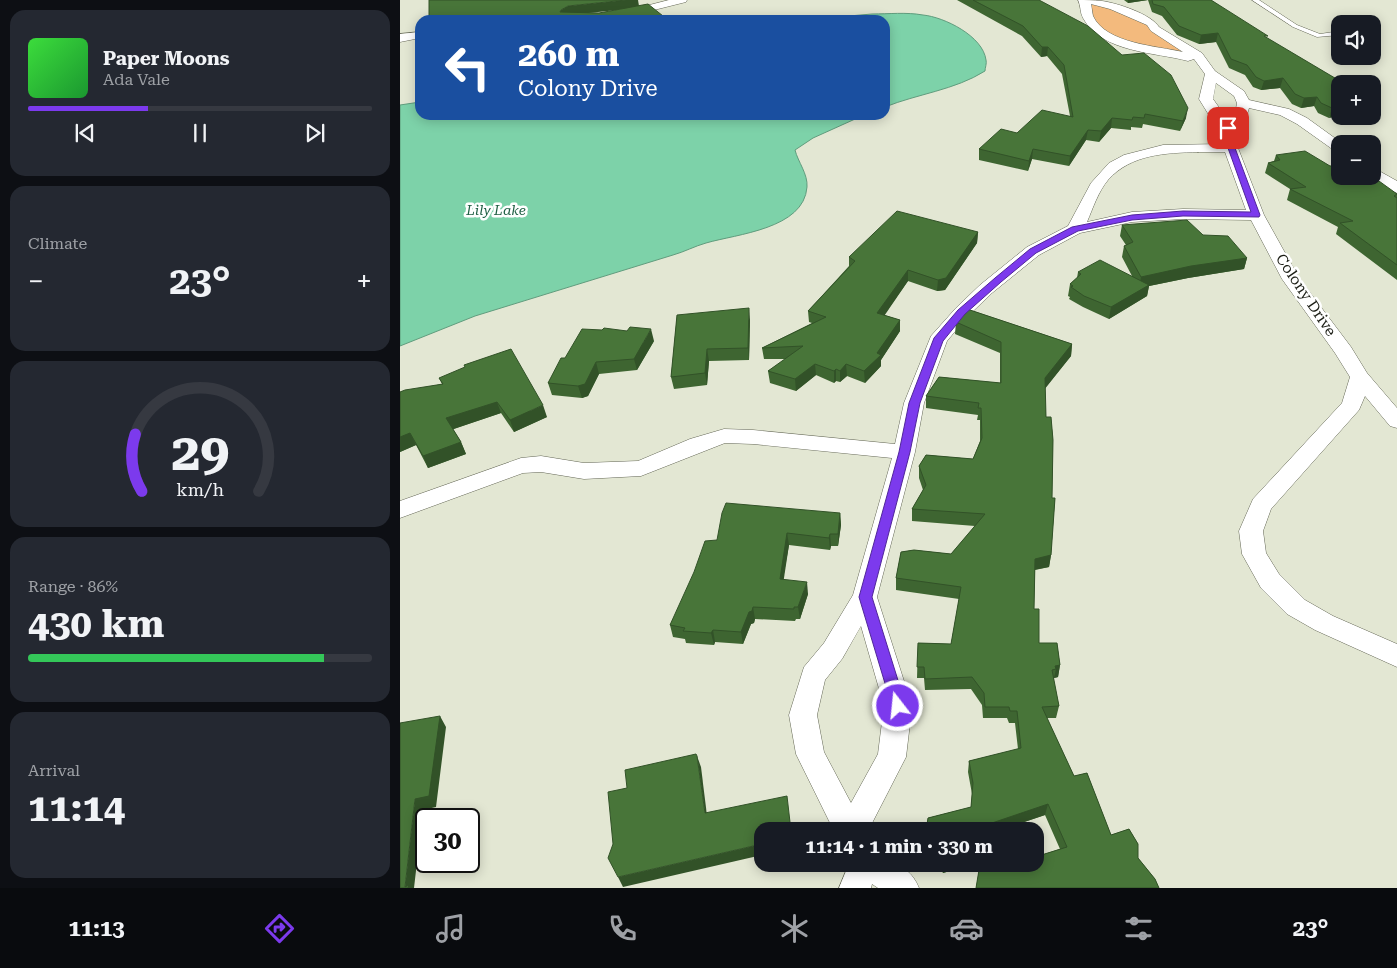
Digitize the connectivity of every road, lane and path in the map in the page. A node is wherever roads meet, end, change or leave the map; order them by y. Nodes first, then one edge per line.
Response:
1 (682, 0) edge
2 (1083, 0) edge
3 (1087, 0) edge
4 (1255, 0) edge
5 (617, 15) edge
6 (1331, 34) edge
7 (415, 36) edge
8 (400, 38) edge
9 (1207, 68) junction
10 (1244, 103) junction
11 (1228, 128) junction
12 (1331, 142) edge
13 (1231, 148) junction
14 (1381, 176) edge
15 (1397, 188) edge
16 (1256, 215) junction
17 (1075, 229) junction
18 (1360, 377) junction
19 (1397, 421) edge
20 (904, 452) junction
21 (400, 510) edge
22 (865, 597) junction
23 (1397, 656) edge
24 (847, 822) edge
25 (856, 822) edge
26 (862, 872) edge
27 (882, 872) edge
28 (855, 888) edge
29 (903, 888) edge

1 - 5 street
2 - 9 street
3 - 9 street
4 - 6 lane
7 - 8 street
9 - 10 street
9 - 11 street
10 - 11 street
10 - 12 street
11 - 13 street, Colony Drive
13 - 16 street, Colony Drive
13 - 17 street
14 - 15 street
16 - 17 street
16 - 18 street, Colony Drive
17 - 20 street
18 - 19 street, Colony Drive
18 - 23 street
20 - 21 street
20 - 22 street
22 - 24 street
22 - 25 street
26 - 28 street
27 - 29 street

